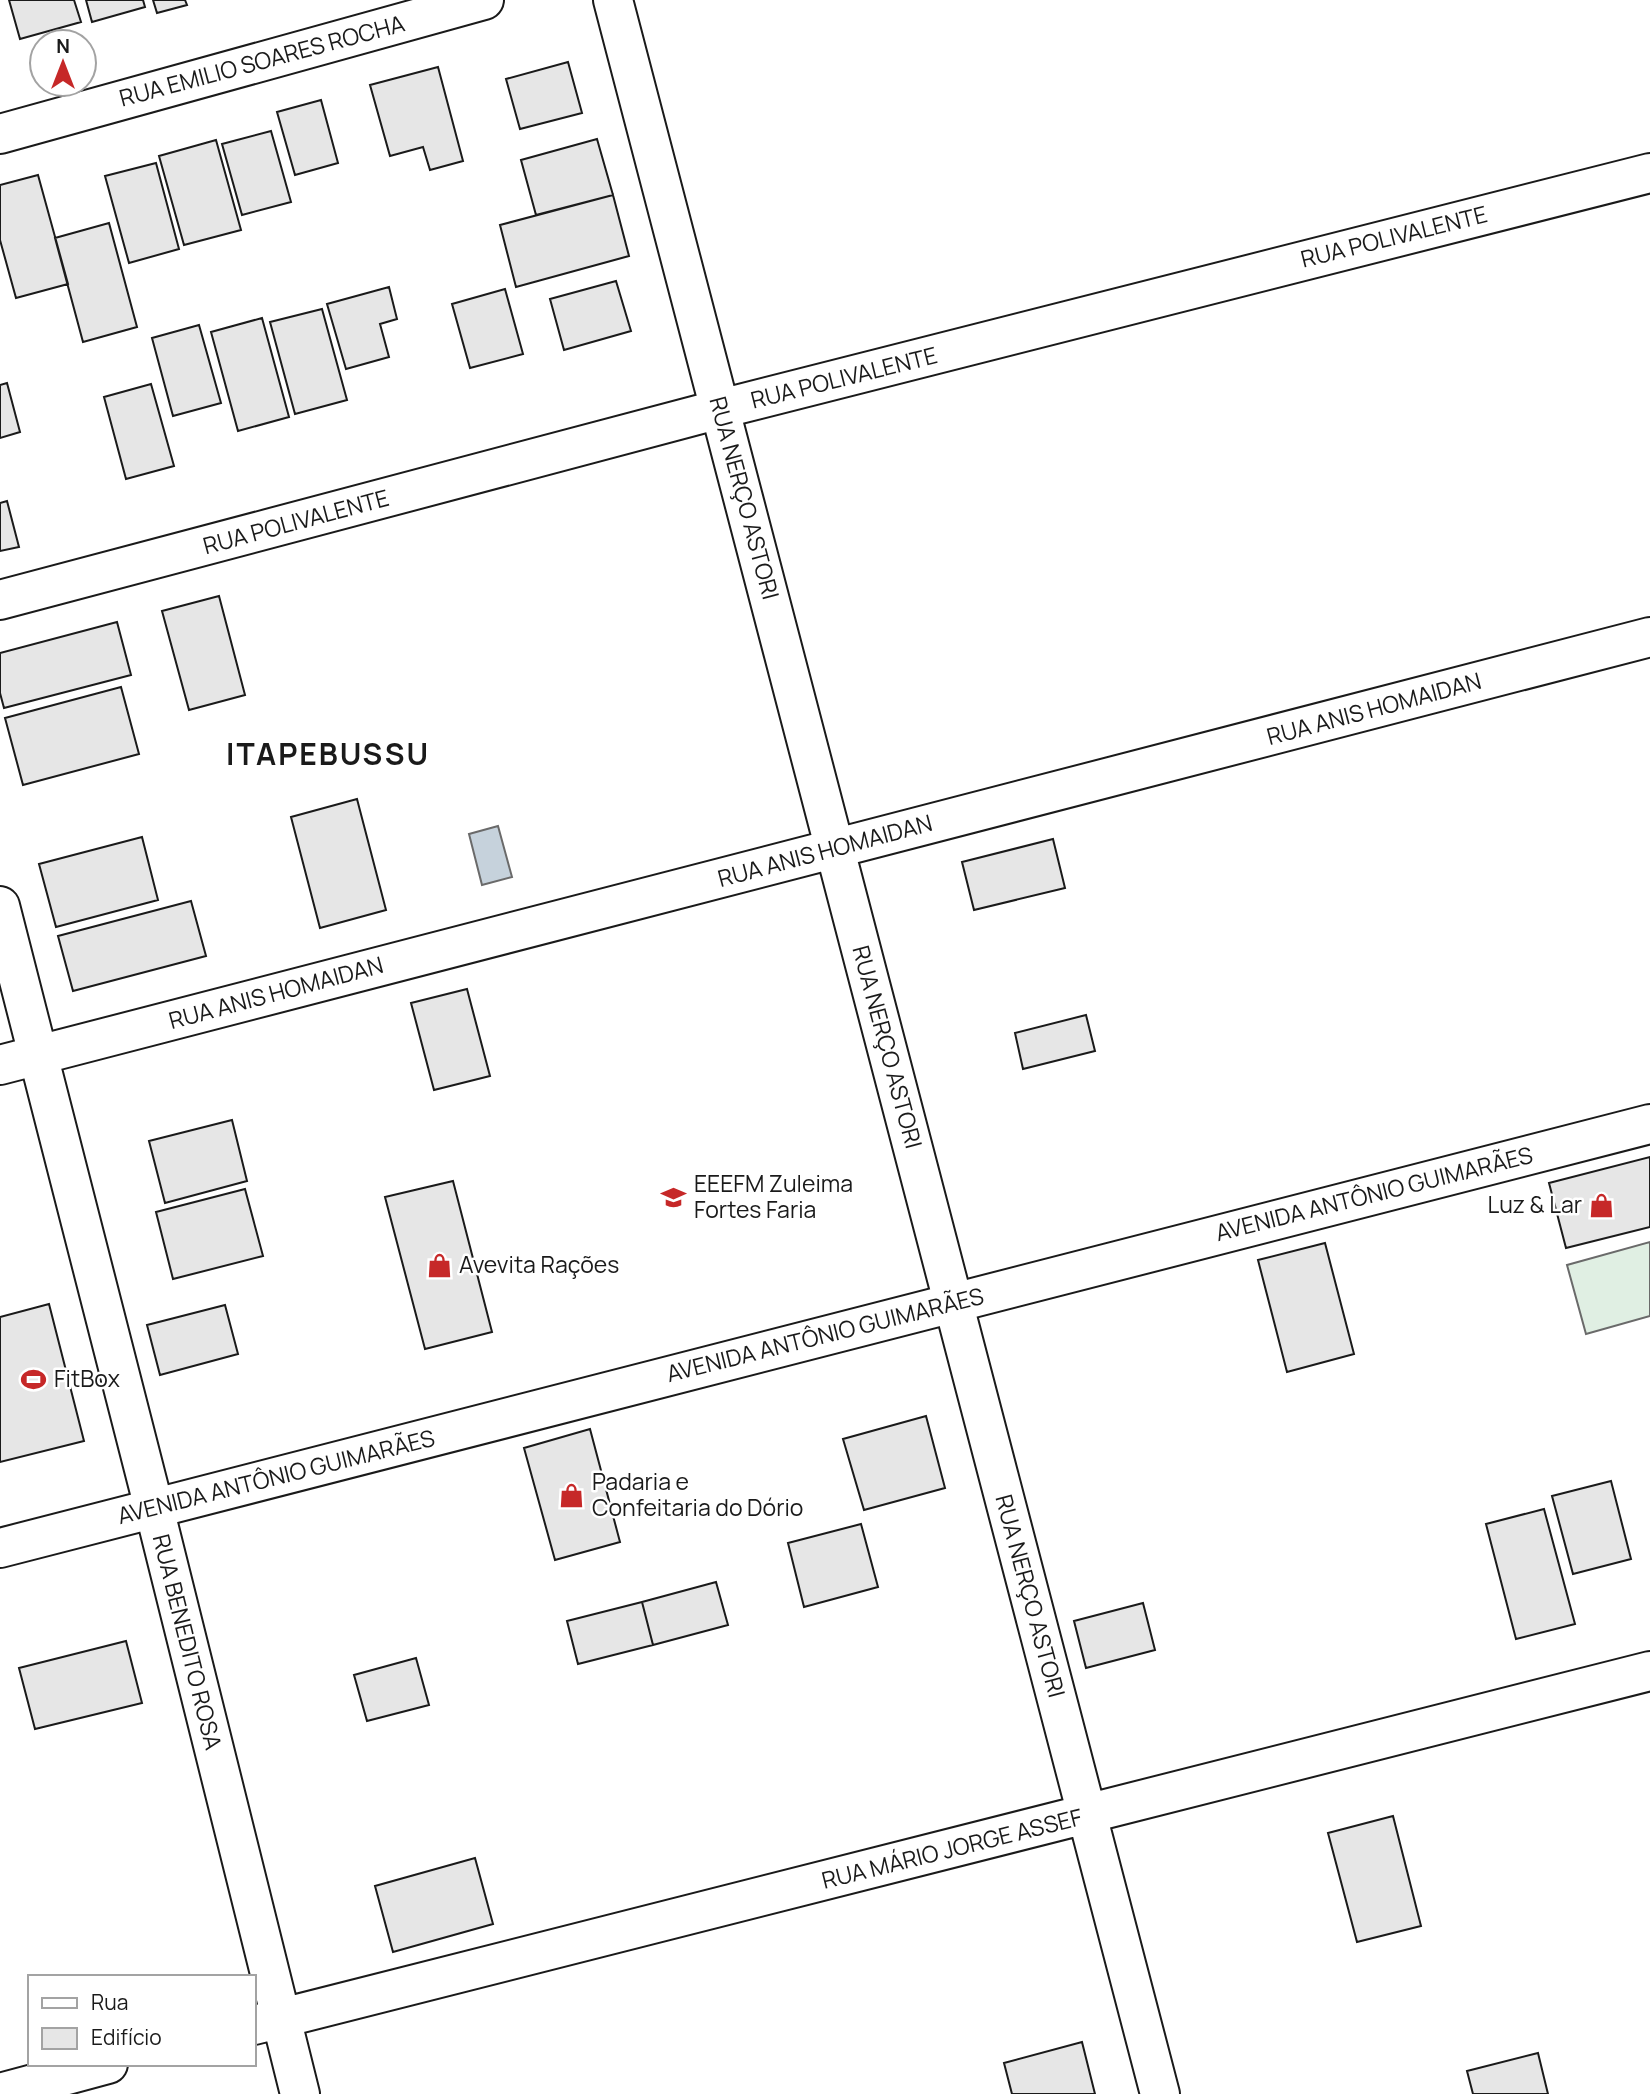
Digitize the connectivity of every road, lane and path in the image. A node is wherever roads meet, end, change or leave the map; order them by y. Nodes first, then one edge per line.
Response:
1 (484, 0) edge
2 (613, 0) edge
3 (0, 134) edge
4 (1650, 173) edge
5 (720, 409) junction
6 (0, 600) edge
7 (1650, 637) edge
8 (835, 849) junction
9 (0, 906) edge
10 (39, 1055) junction
11 (0, 1065) edge
12 (1650, 1124) edge
13 (953, 1302) junction
14 (154, 1508) junction
15 (0, 1548) edge
16 (1650, 1671) edge
17 (1087, 1815) junction
18 (267, 2022) edge
19 (101, 2066) edge
20 (0, 2093) edge
21 (300, 2094) edge
22 (1160, 2094) edge

1 - 3 street, RUA EMILIO SOARES ROCHA
2 - 5 street, RUA NERÇO ASTORI
4 - 5 street, RUA POLIVALENTE
5 - 6 street, RUA POLIVALENTE
5 - 8 street, RUA NERÇO ASTORI
7 - 8 street, RUA ANIS HOMAIDAN
8 - 10 street, RUA ANIS HOMAIDAN
8 - 13 street, RUA NERÇO ASTORI
9 - 10 street, RUA BENEDITO ROSA
10 - 11 street, RUA ANIS HOMAIDAN
10 - 14 street, RUA BENEDITO ROSA
12 - 13 street, AVENIDA ANTÔNIO GUIMARÃES
13 - 14 street, AVENIDA ANTÔNIO GUIMARÃES
13 - 17 street, RUA NERÇO ASTORI
14 - 15 street, AVENIDA ANTÔNIO GUIMARÃES
14 - 18 street, RUA BENEDITO ROSA
16 - 17 street, RUA MÁRIO JORGE ASSEF
17 - 18 street, RUA MÁRIO JORGE ASSEF
17 - 22 street, RUA NERÇO ASTORI
18 - 21 street, RUA BENEDITO ROSA
19 - 20 street

